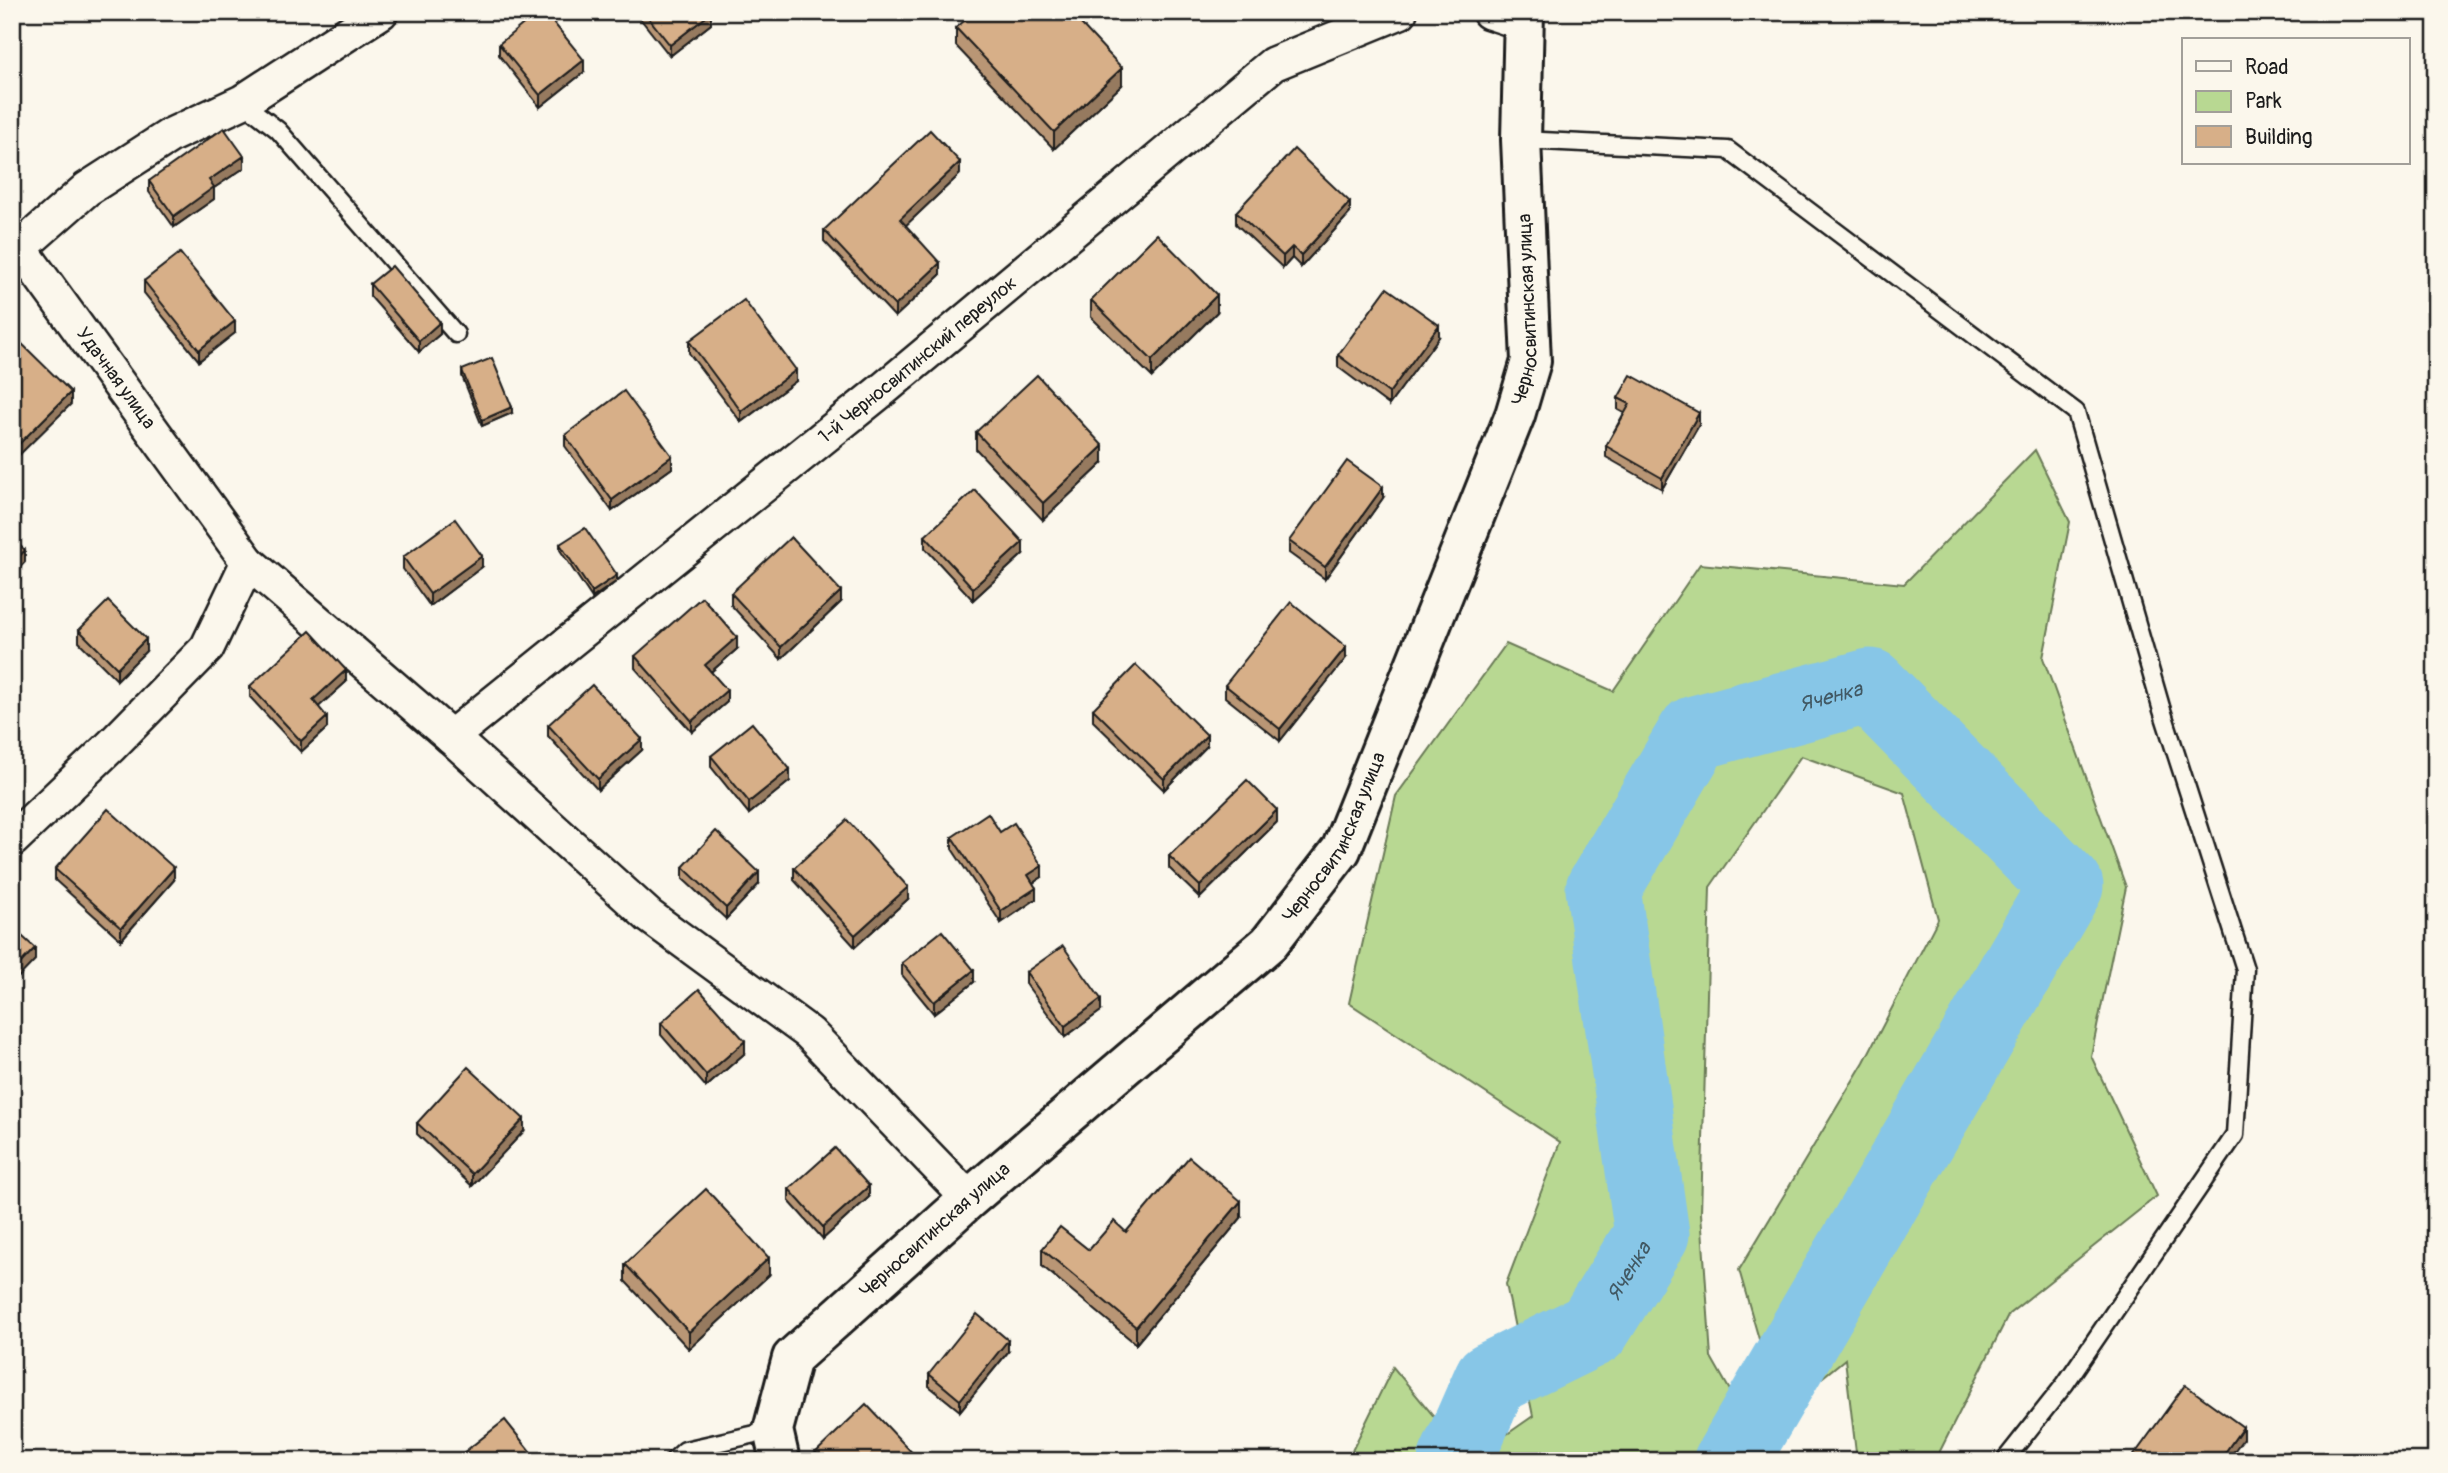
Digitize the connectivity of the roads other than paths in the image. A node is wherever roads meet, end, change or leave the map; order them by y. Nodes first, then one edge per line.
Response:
1 (382, 12) edge
2 (1401, 12) edge
3 (1512, 16) edge
4 (242, 102) junction
5 (1521, 140) junction
6 (456, 334) dead end
7 (248, 562) junction
8 (451, 737) junction
9 (12, 840) edge
10 (970, 1199) junction
11 (776, 1446) edge
12 (673, 1461) edge
13 (2004, 1461) edge

1 - 4 street, Удачная улица
2 - 8 street, 1-й Черносвитинский переулок
3 - 5 street, Черносвитинская улица
4 - 6 lane
4 - 7 street, Удачная улица
5 - 10 street, Черносвитинская улица
5 - 13 lane
7 - 8 street
7 - 9 street
8 - 10 street
10 - 11 street, Черносвитинская улица
11 - 12 lane

